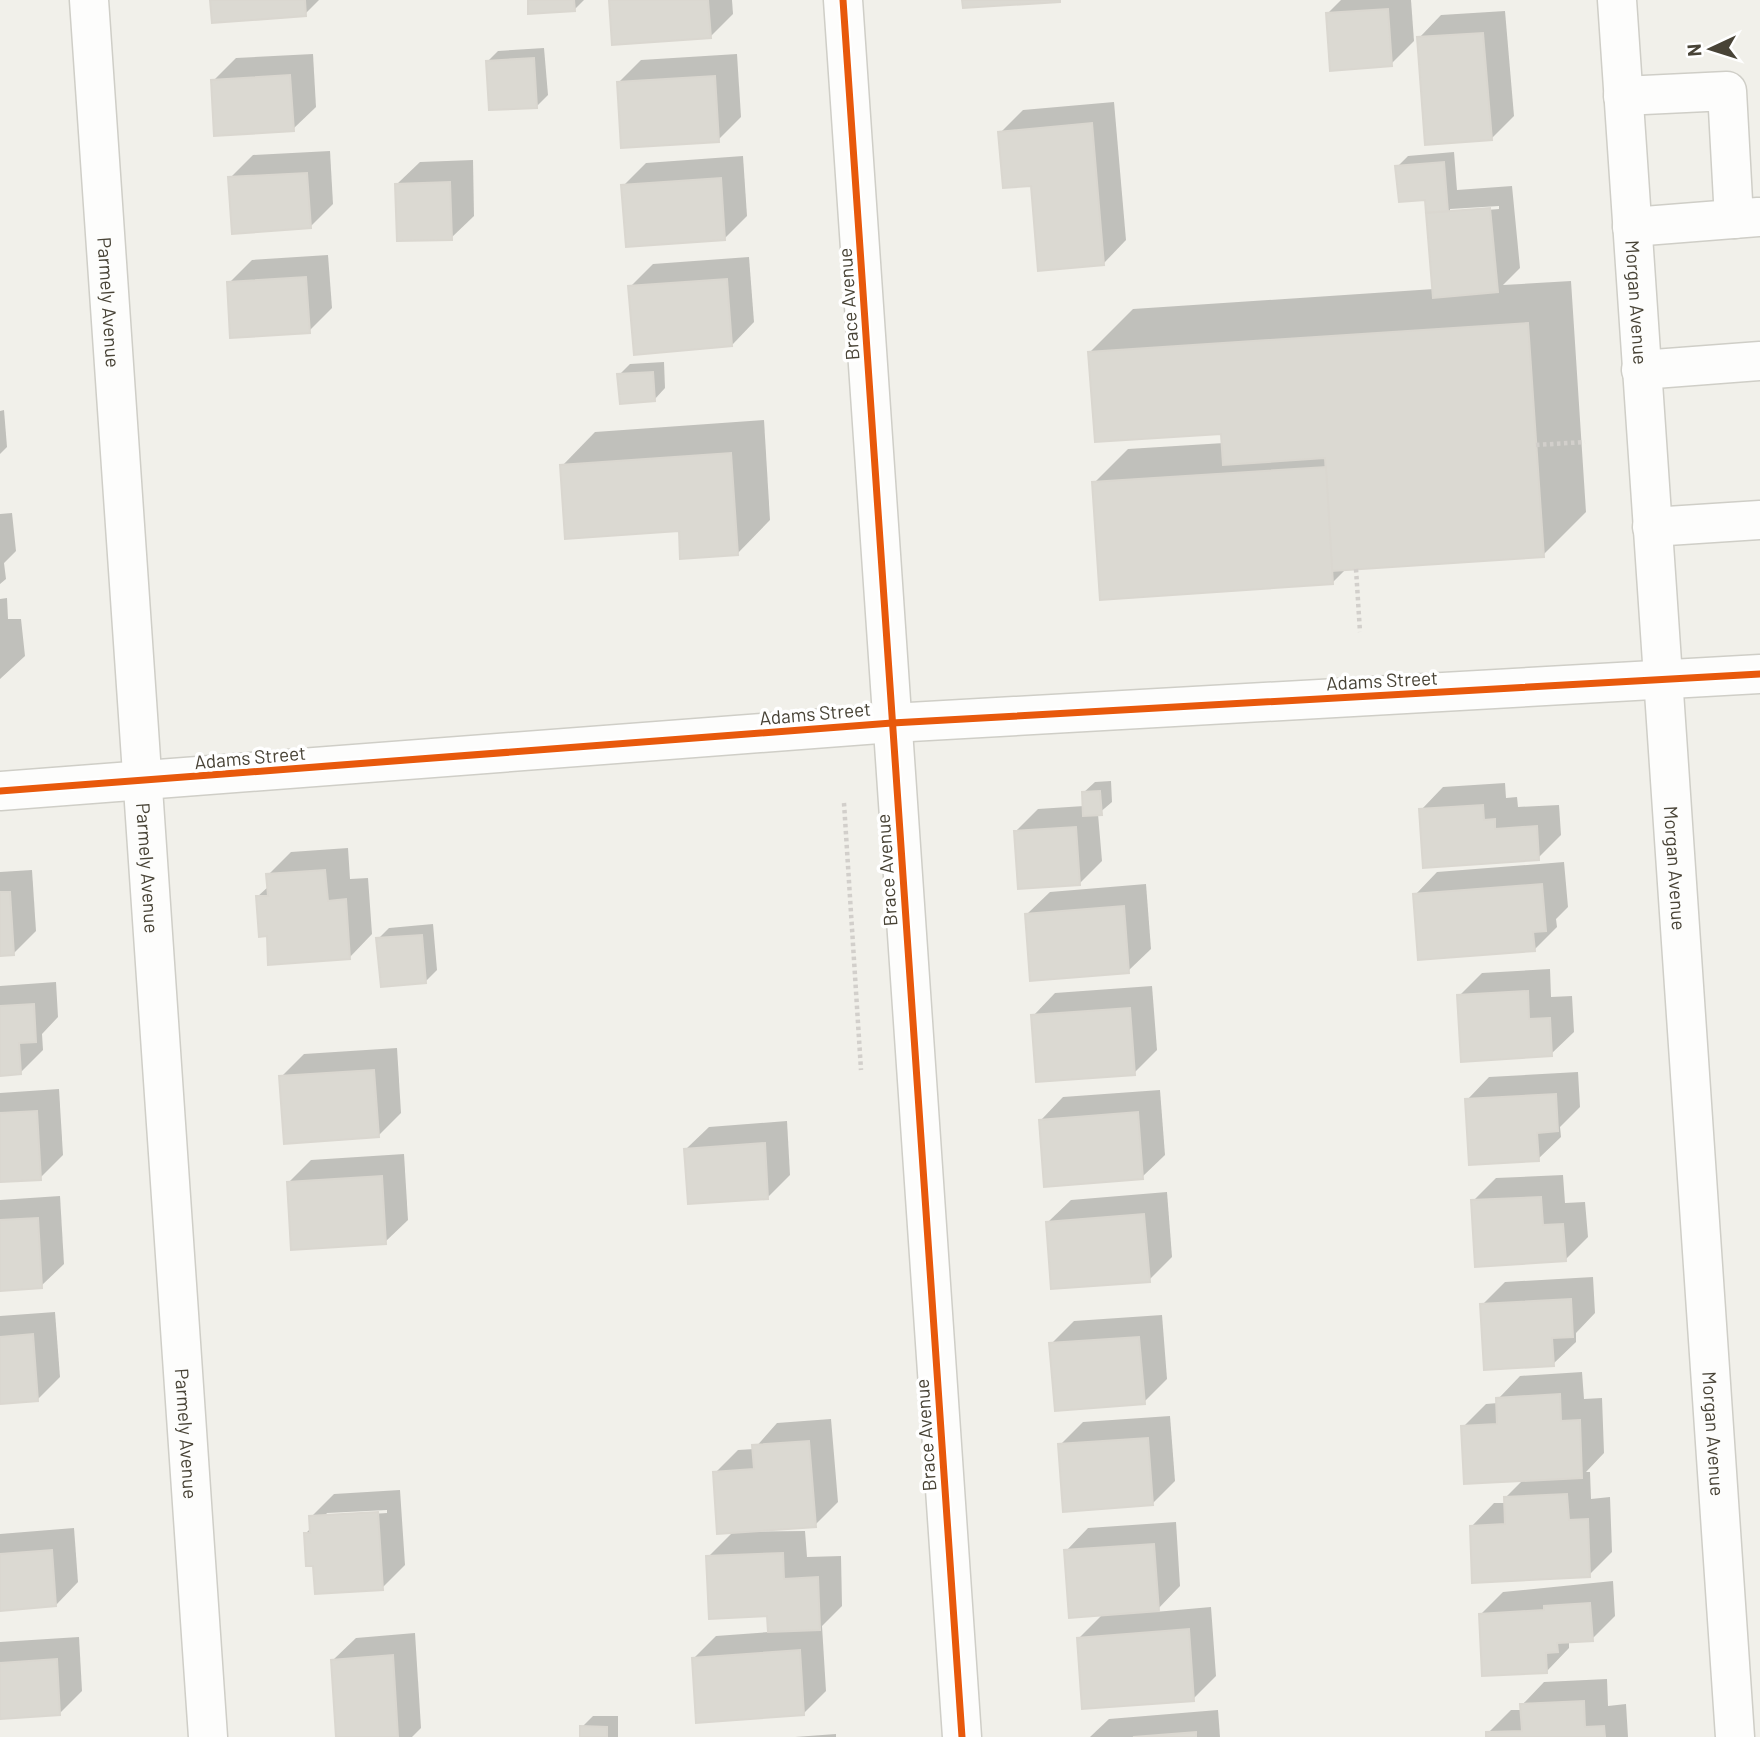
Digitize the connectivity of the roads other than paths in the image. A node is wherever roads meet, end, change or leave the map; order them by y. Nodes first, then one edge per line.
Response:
1 (89, 0) edge
2 (843, 0) edge
3 (1616, 0) edge
4 (1623, 96) junction
5 (1747, 218) edge
6 (1632, 227) junction
7 (1760, 361) edge
8 (1642, 370) junction
9 (1760, 520) edge
10 (1652, 527) junction
11 (1760, 674) edge
12 (1663, 681) junction
13 (892, 723) junction
14 (142, 782) junction
15 (0, 791) edge
16 (208, 1737) edge
17 (962, 1737) edge
18 (1735, 1737) edge

1 - 14 street, Parmely Avenue
2 - 13 street, Brace Avenue
3 - 4 street, Morgan Avenue
4 - 5 street
4 - 6 street, Morgan Avenue
5 - 6 street
6 - 8 street, Morgan Avenue
7 - 8 street
8 - 10 street, Morgan Avenue
9 - 10 street
10 - 12 street, Morgan Avenue
11 - 12 street, Adams Street
12 - 13 street, Adams Street
12 - 18 street, Morgan Avenue
13 - 14 street, Adams Street
13 - 17 street, Brace Avenue
14 - 15 street, Adams Street
14 - 16 street, Parmely Avenue

